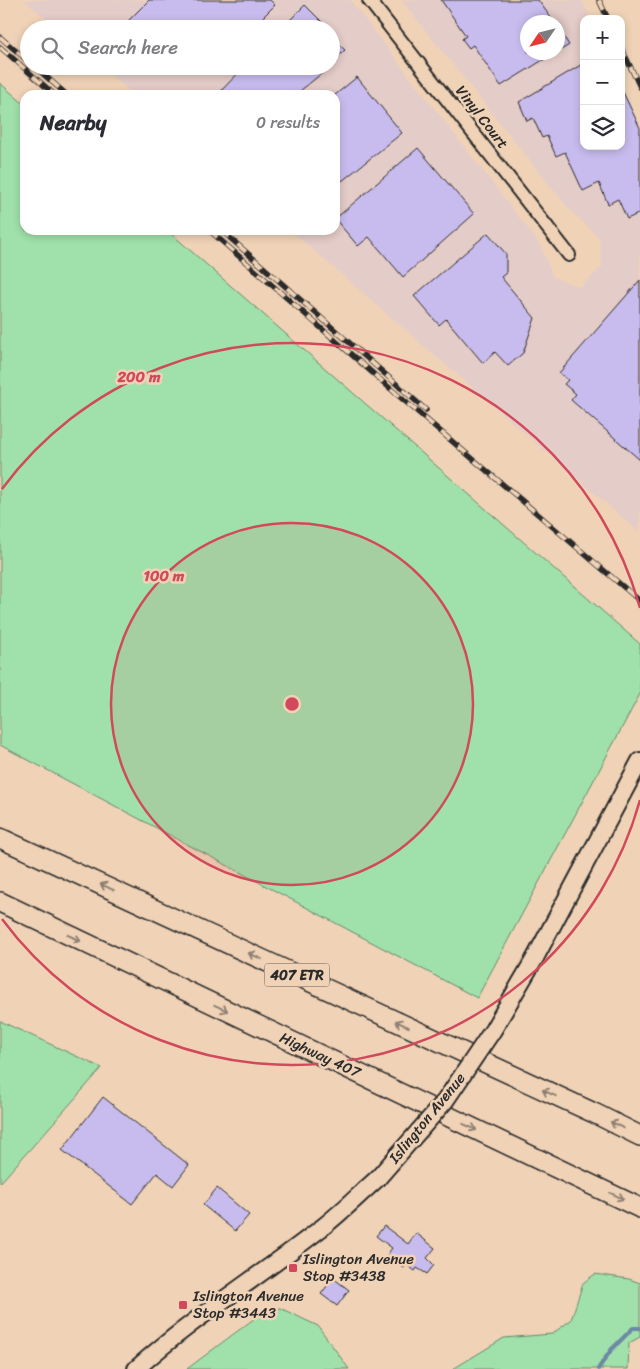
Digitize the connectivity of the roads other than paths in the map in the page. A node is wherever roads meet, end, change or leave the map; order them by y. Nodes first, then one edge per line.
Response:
1 (369, 0) edge
2 (569, 255) dead end
3 (640, 761) edge
4 (0, 838) edge
5 (0, 902) edge
6 (0, 910) edge
7 (30, 916) junction
8 (640, 1136) edge
9 (640, 1208) edge
10 (136, 1369) edge

1 - 2 street, Vinyl Court
3 - 10 main road, Islington Avenue, bridge
8 -> 4 highway, 407 ETR
5 - 7 highway, Highway 407
6 - 7 highway
7 -> 9 highway, Highway 407

